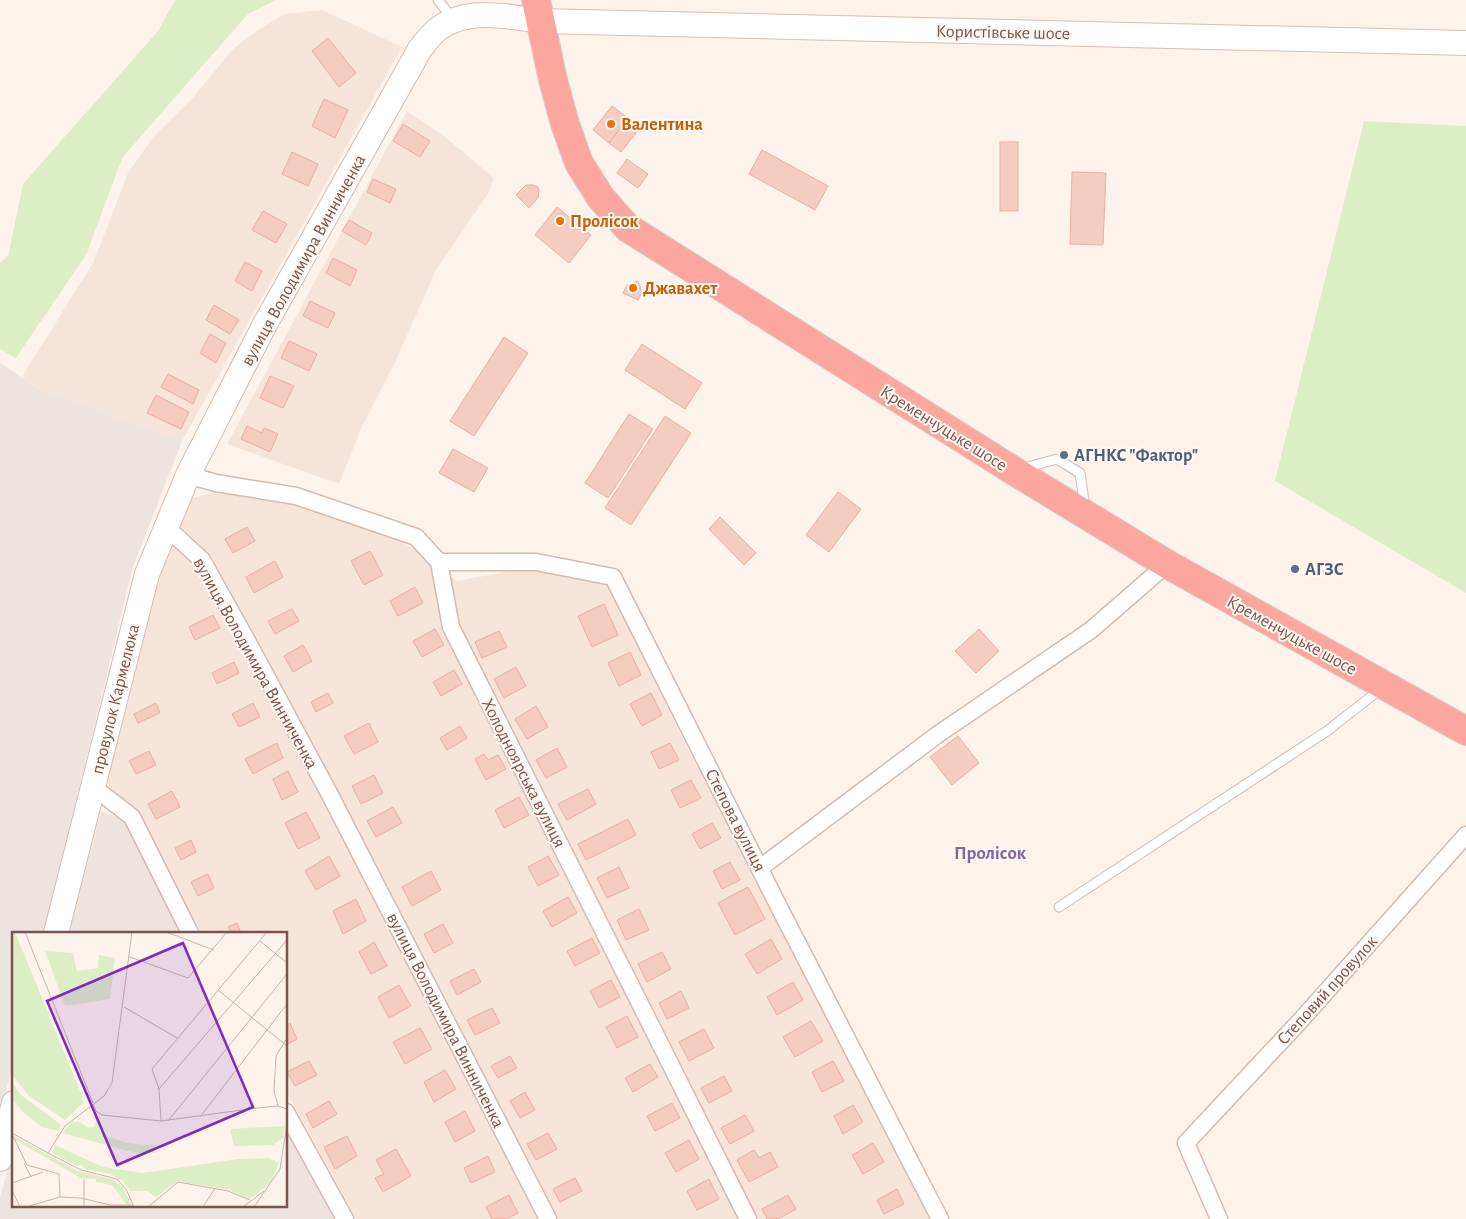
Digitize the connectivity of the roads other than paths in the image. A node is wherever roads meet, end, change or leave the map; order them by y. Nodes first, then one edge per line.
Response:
1 (438, 0) edge
2 (538, 10) edge
3 (453, 19) junction
4 (1466, 43) edge
5 (188, 475) junction
6 (166, 527) junction
7 (438, 562) junction
8 (1167, 564) junction
9 (1384, 686) junction
10 (1466, 731) edge
11 (92, 786) junction
12 (1466, 835) edge
13 (760, 868) junction
14 (1058, 907) dead end
15 (56, 932) edge
16 (190, 932) edge
17 (12, 1111) edge
18 (288, 1116) edge
19 (0, 1159) edge
20 (346, 1219) edge
21 (548, 1219) edge
22 (748, 1219) edge
23 (940, 1219) edge
24 (1219, 1219) edge

1 - 3 lane
2 - 3 street, вулиця Володимира Винниченка
2 - 4 street, Користівське шосе
2 - 8 highway, Кременчуцьке шосе
3 - 5 street, вулиця Володимира Винниченка
5 - 6 street, вулиця Володимира Винниченка
5 - 7 street
6 - 11 street, провулок Кармелюка
6 - 21 street, вулиця Володимира Винниченка
7 - 13 street, Степова вулиця
7 - 22 street, Холодноярська вулиця
8 - 9 highway, Кременчуцьке шосе
8 - 13 street
9 - 10 highway, Кременчуцьке шосе
9 - 14 lane
11 - 15 street
11 - 16 street, провулок Кармелюка
12 - 24 street, Степовий провулок
13 - 23 street, Степова вулиця
17 - 19 street
18 - 20 street

